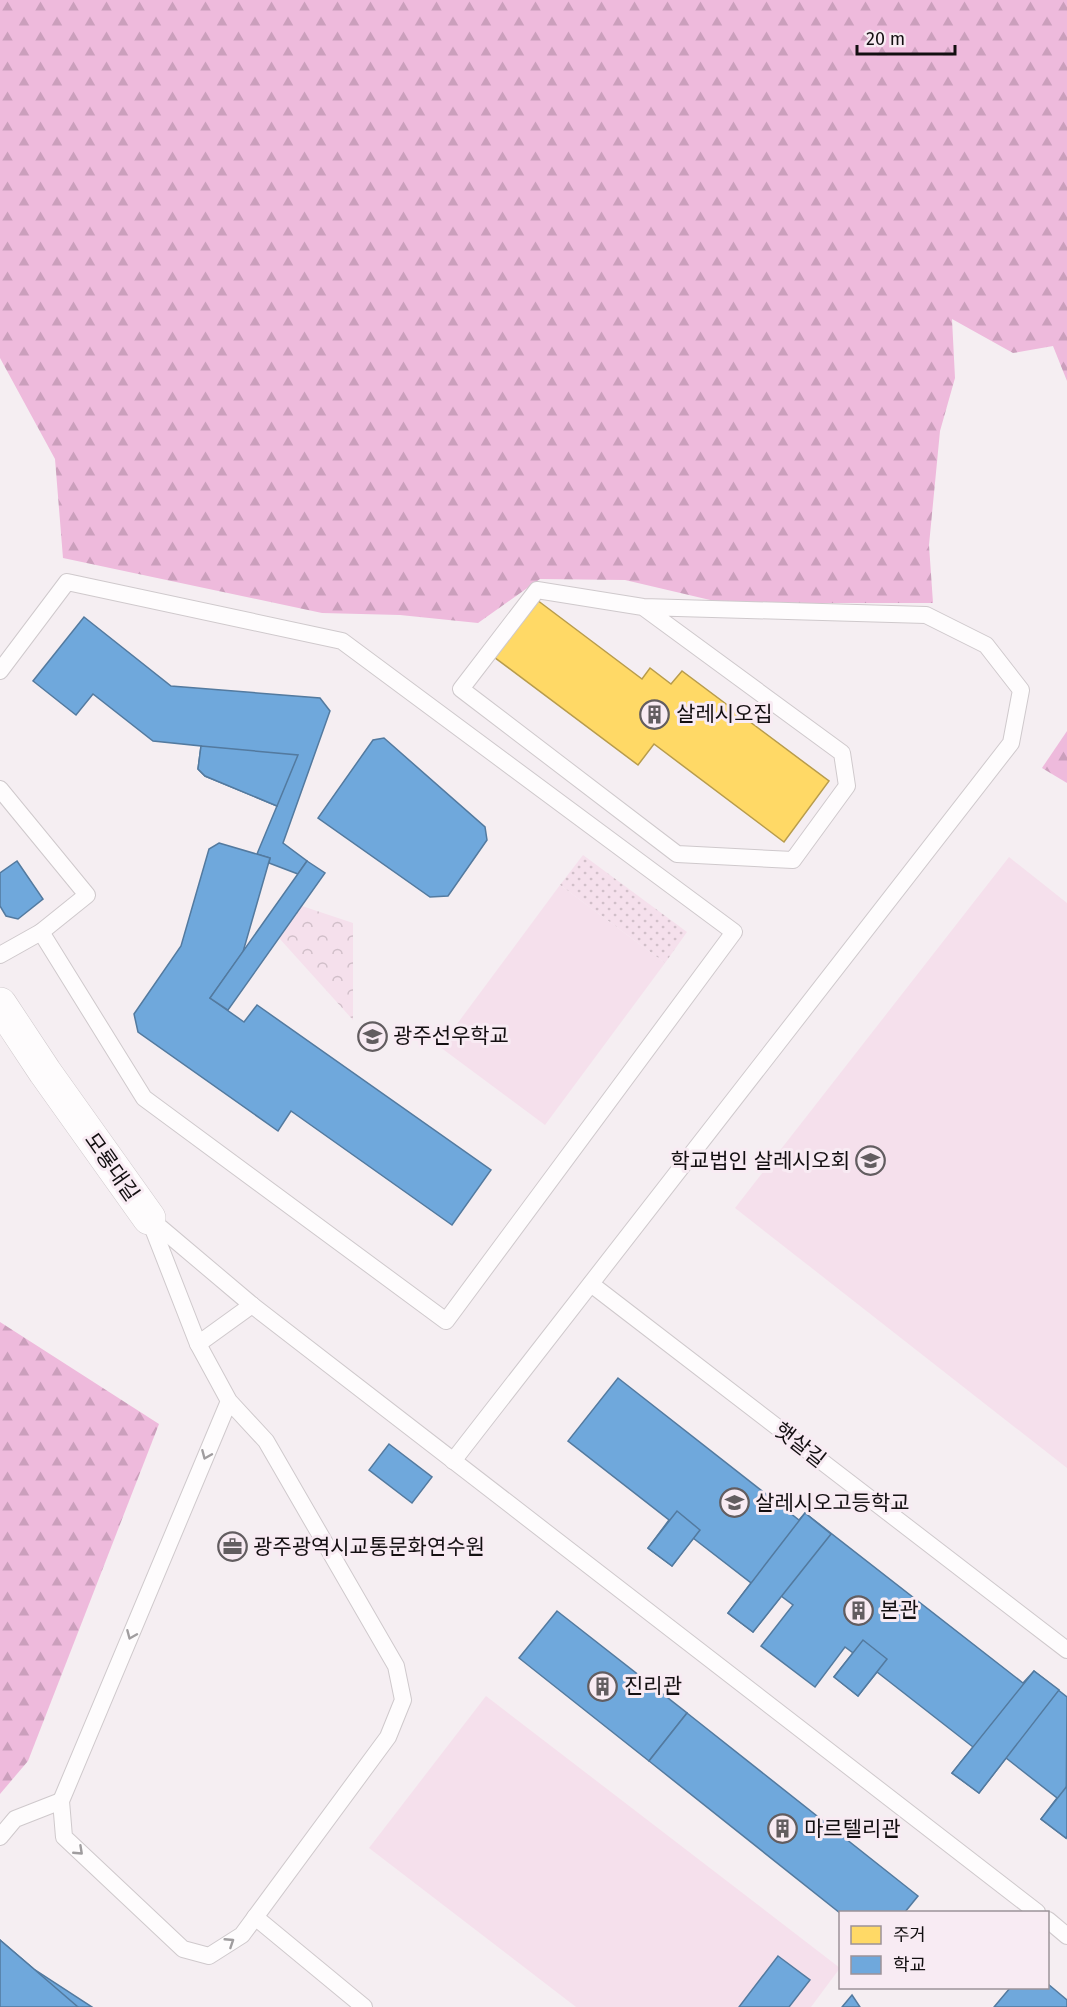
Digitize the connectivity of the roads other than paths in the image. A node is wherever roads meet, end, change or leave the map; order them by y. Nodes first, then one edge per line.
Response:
1 (644, 607) junction
2 (0, 671) edge
3 (0, 789) edge
4 (41, 932) junction
5 (0, 955) edge
6 (0, 1004) edge
7 (149, 1218) junction
8 (591, 1284) junction
9 (252, 1305) junction
10 (198, 1344) junction
11 (229, 1401) junction
12 (453, 1461) junction
13 (1067, 1650) edge
14 (61, 1801) junction
15 (0, 1837) edge
16 (1036, 1911) edge
17 (255, 1917) junction
18 (1049, 1922) edge
19 (1067, 1935) edge
20 (364, 2007) edge

1 - 1 lane
1 - 8 lane
2 - 4 lane
3 - 4 lane
4 - 5 lane
6 - 7 street, 모룡대길
7 - 9 lane, 모룡대길
7 - 10 lane
8 - 12 lane
8 - 13 lane, 햇살길
9 - 10 lane
9 - 12 lane, 모룡대길
10 - 11 lane
11 -> 14 lane
11 - 17 lane
12 - 16 lane, 모룡대길
14 - 15 lane
14 -> 17 lane
17 - 20 lane
18 - 19 lane

